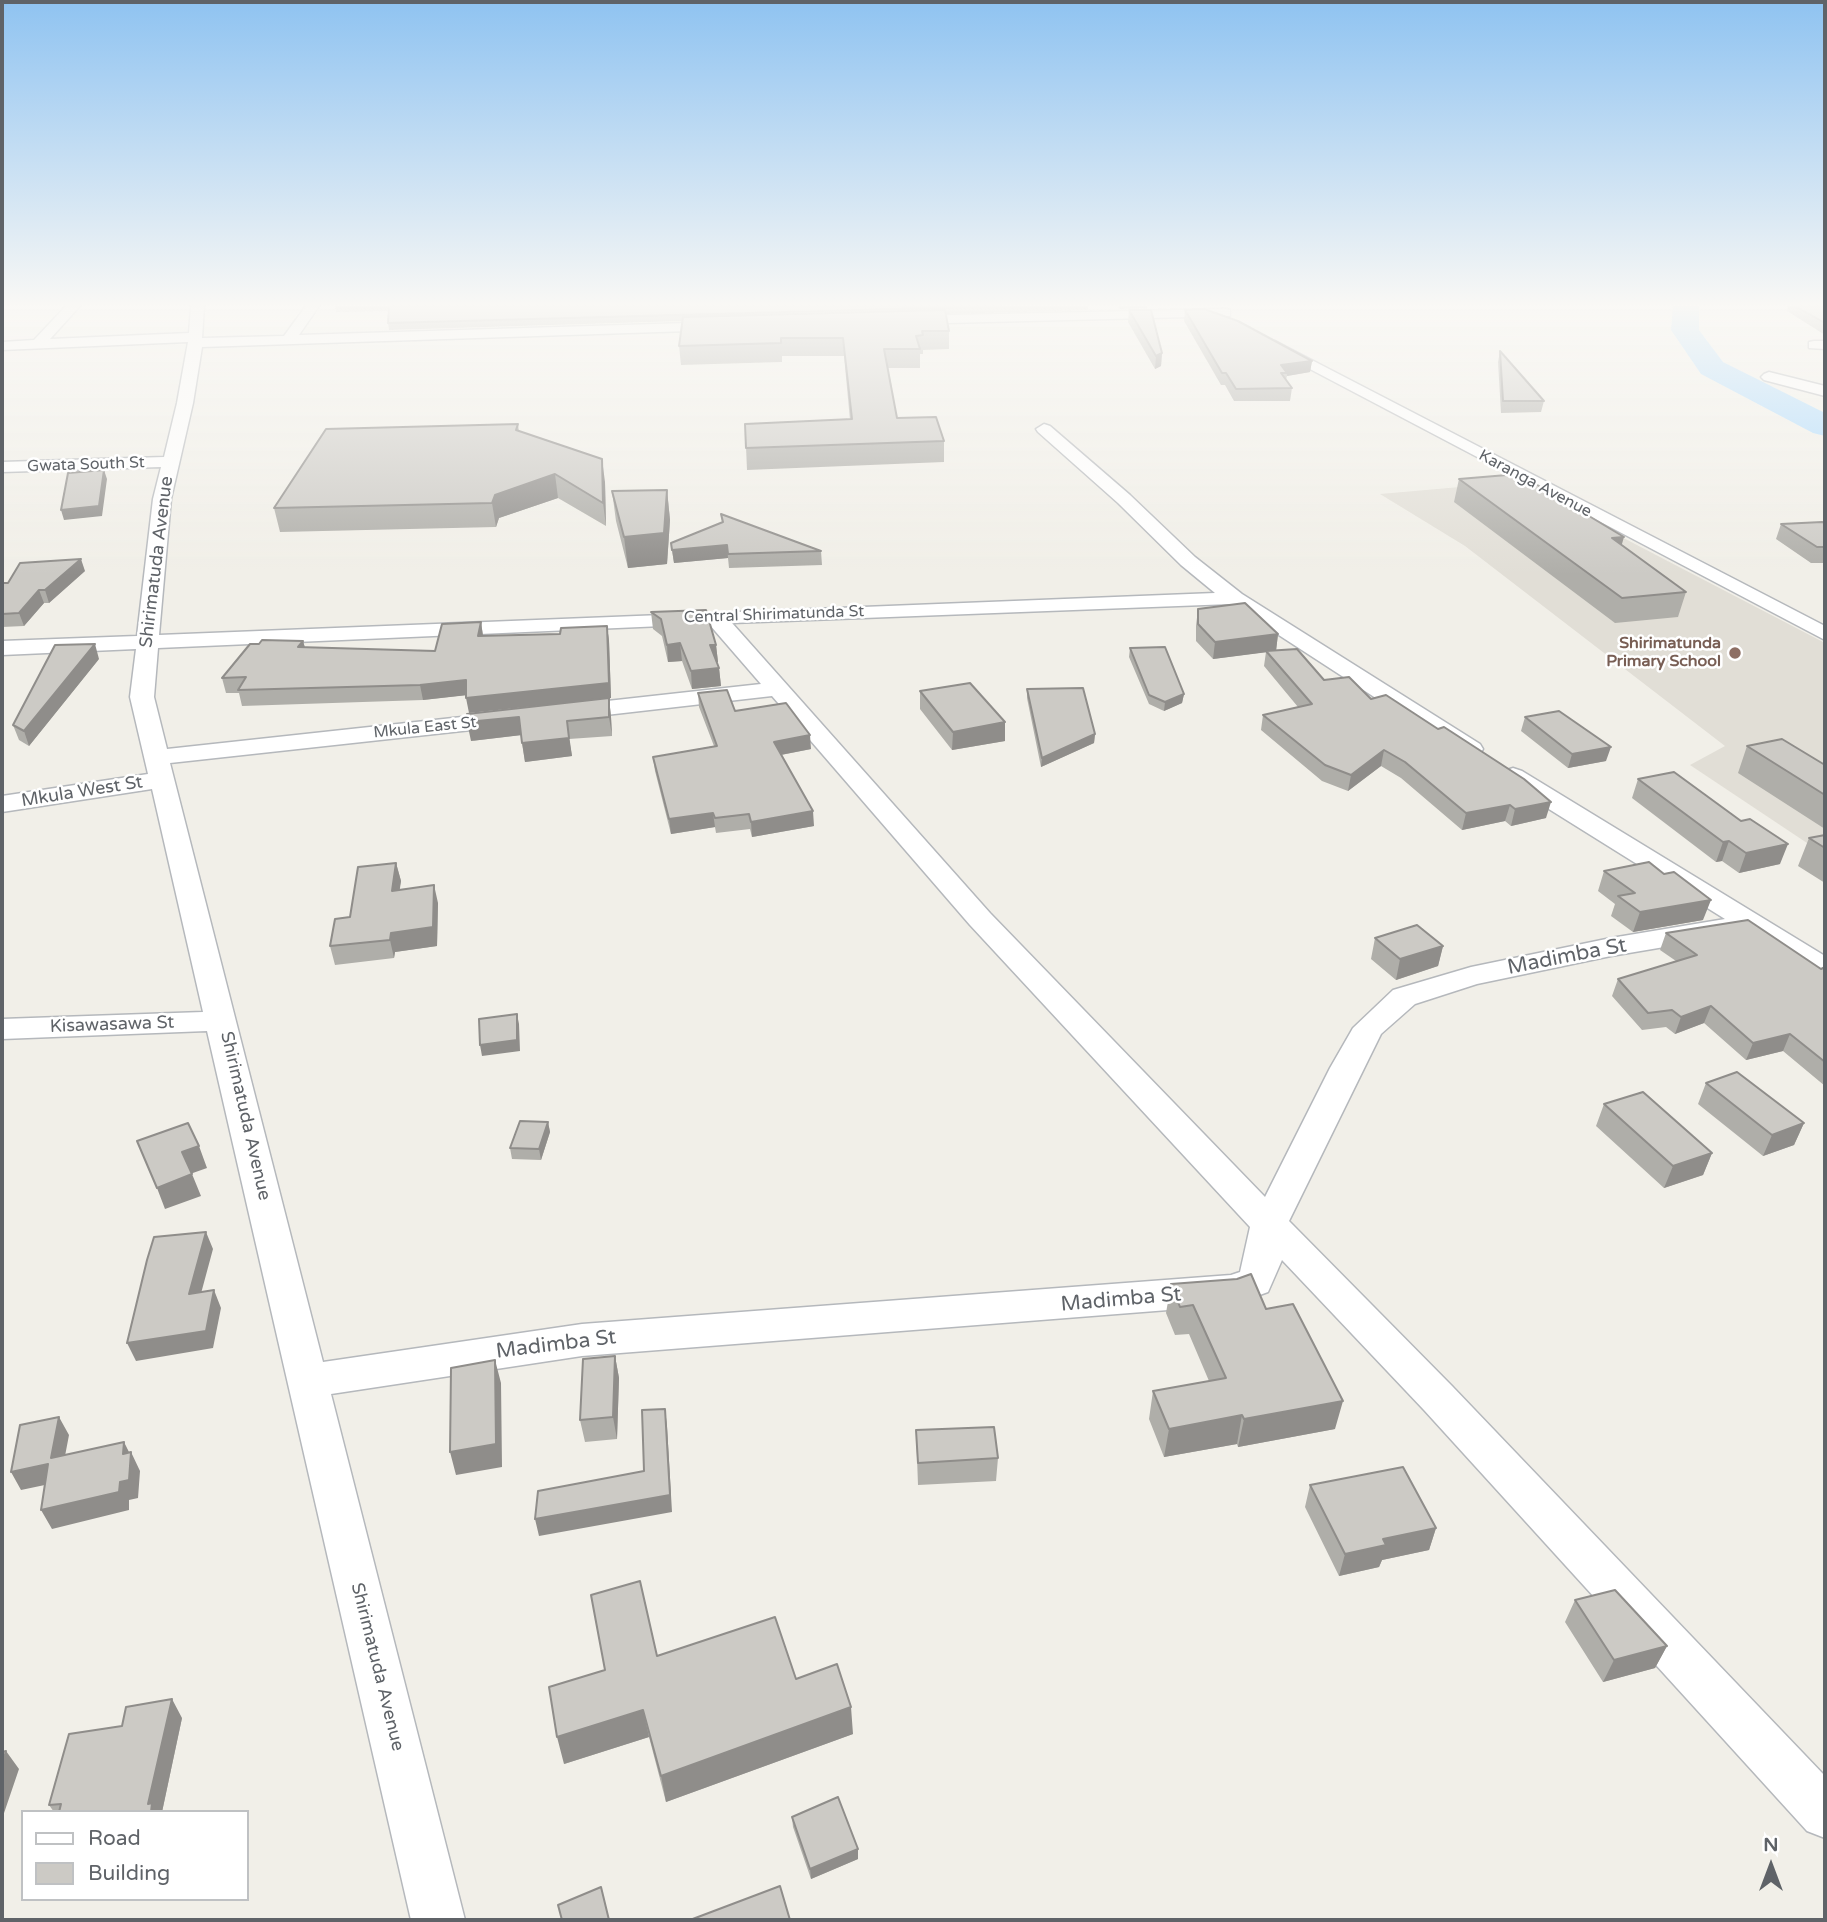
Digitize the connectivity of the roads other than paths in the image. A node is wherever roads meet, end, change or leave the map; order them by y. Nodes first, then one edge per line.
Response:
1 (186, 396) edge
2 (1373, 396) edge
3 (1044, 429) dead end
4 (169, 462) junction
5 (2, 467) edge
6 (1235, 598) junction
7 (715, 617) junction
8 (1825, 634) edge
9 (146, 642) junction
10 (2, 648) edge
11 (776, 689) junction
12 (160, 769) junction
13 (2, 804) edge
14 (1753, 923) junction
15 (1825, 969) edge
16 (222, 1021) junction
17 (2, 1029) edge
18 (1269, 1224) junction
19 (307, 1381) junction
20 (1825, 1813) edge
21 (438, 1920) edge

1 - 4 street, Shirimatuda Avenue
2 - 8 street, Karanga Avenue
3 - 6 street
4 - 5 street, Gwata South St
4 - 9 street, Shirimatuda Avenue
6 - 7 street, Central Shirimatunda St
6 - 14 street
7 - 9 street, Central Shirimatunda St
7 - 11 street
9 - 10 street, Central Shirimatunda St
9 - 12 street, Shirimatuda Avenue
11 - 12 street, Mkula East St
11 - 18 street
12 - 13 street, Mkula West St
12 - 16 street, Shirimatuda Avenue
14 - 15 street
14 - 18 street, Madimba St
16 - 17 street, Kisawasawa St
16 - 19 street, Shirimatuda Avenue
18 - 19 street, Madimba St
18 - 20 street
19 - 21 street, Shirimatuda Avenue

